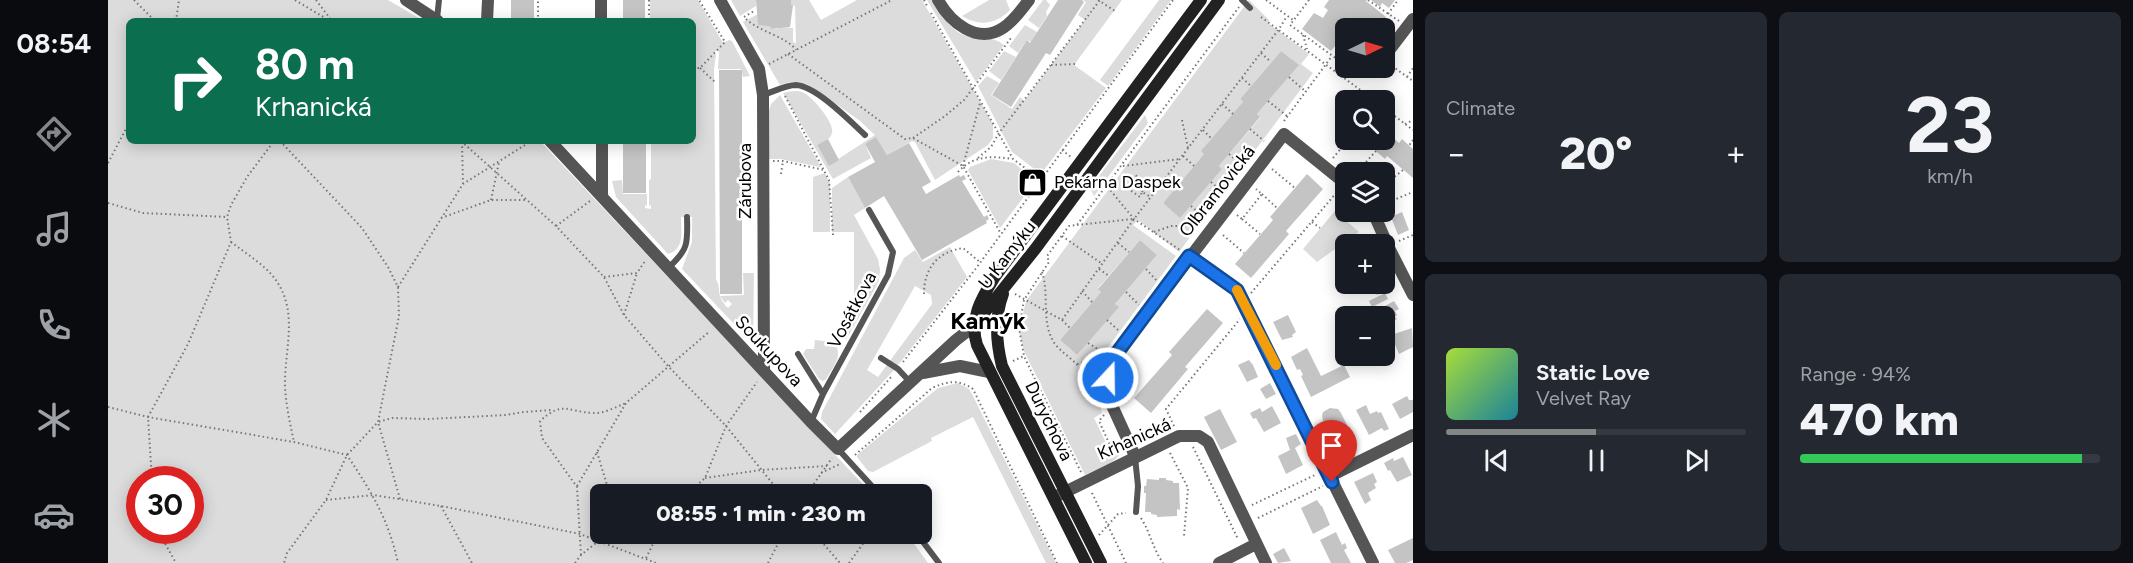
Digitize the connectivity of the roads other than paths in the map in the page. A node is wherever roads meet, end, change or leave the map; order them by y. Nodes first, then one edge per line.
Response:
1 (406, 0) edge
2 (439, 0) edge
3 (488, 0) edge
4 (601, 0) edge
5 (720, 0) edge
6 (938, 0) edge
7 (1029, 0) edge
8 (1201, 0) edge
9 (1219, 0) edge
10 (1243, 1) edge
11 (1250, 8) dead end
12 (434, 18) edge
13 (437, 18) edge
14 (487, 18) edge
15 (601, 18) edge
16 (1410, 23) edge
17 (1395, 50) edge
18 (763, 95) junction
19 (865, 135) dead end
20 (553, 144) edge
21 (602, 144) edge
22 (1335, 176) edge
23 (601, 196) junction
24 (869, 210) dead end
25 (687, 218) dead end
26 (1377, 222) edge
27 (1189, 256) junction
28 (668, 268) junction
29 (1005, 288) junction
30 (1413, 295) edge
31 (974, 326) junction
32 (798, 354) dead end
33 (881, 358) dead end
34 (1006, 364) junction
35 (764, 371) junction
36 (989, 372) junction
37 (921, 373) junction
38 (911, 383) junction
39 (823, 394) junction
40 (811, 422) junction
41 (1413, 435) edge
42 (838, 449) junction
43 (1135, 456) junction
44 (1330, 476) junction
45 (870, 484) edge
46 (1059, 495) junction
47 (1136, 512) road end
48 (925, 544) edge
49 (1256, 544) junction
50 (1232, 560) edge
51 (939, 563) edge
52 (1086, 563) edge
53 (1101, 563) edge
54 (1219, 563) edge
55 (1266, 563) edge
56 (1373, 563) edge

1 - 12 street
2 - 13 lane
3 - 14 street
4 - 15 street
5 - 18 street, Zárubova
6 - 7 street
8 - 31 street, U Kamýku
9 - 29 street, U Kamýku
10 - 11 lane
16 - 17 street
18 - 19 lane
18 - 35 street, Zárubova
20 - 23 street, Soukupova
21 - 23 street
22 - 27 street, Olbramovická
23 - 28 street, Soukupova
24 - 39 lane, Vosátkova
25 - 28 lane
26 - 30 street
27 - 43 street, Olbramovická
27 - 44 street
28 - 35 street, Soukupova
29 - 31 street, U Kamýku
29 - 34 street, Durychova
31 - 34 street
31 - 36 street, Durychova
31 - 37 street
32 - 39 lane
33 - 38 lane
34 - 46 street, Durychova
35 - 40 street, Soukupova
36 - 37 street
36 - 46 street, Durychova
37 - 38 street
38 - 42 street
39 - 40 lane, Vosátkova
40 - 42 street, Soukupova
41 - 44 street
42 - 45 lane
43 - 46 street, Krhanická
43 - 47 lane
43 - 49 street, Krhanická
44 - 56 street
46 - 52 street, Durychova
46 - 53 street, Durychova
48 - 51 lane
49 - 50 street
49 - 55 street, Krhanická
50 - 54 street

